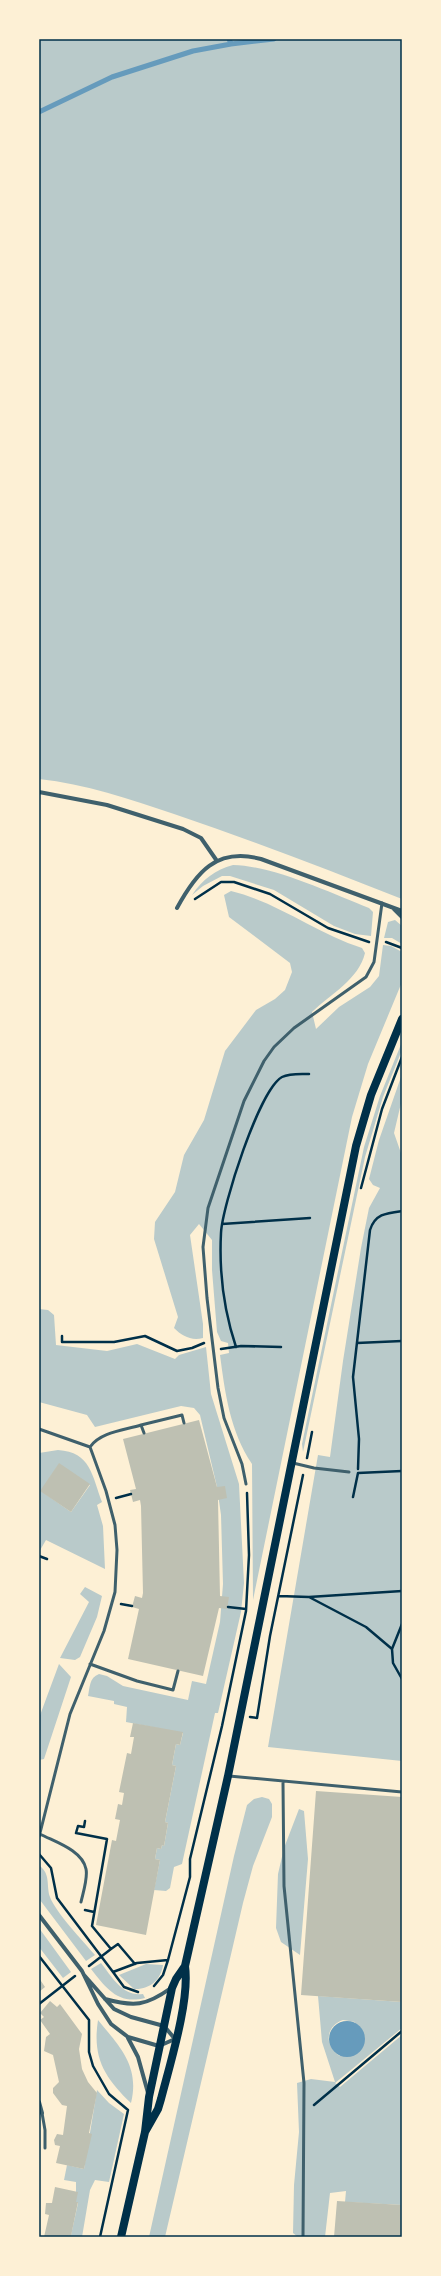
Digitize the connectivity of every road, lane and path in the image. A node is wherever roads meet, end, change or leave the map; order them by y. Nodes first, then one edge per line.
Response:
1 (39, 792) edge
2 (217, 861) junction
3 (180, 902) junction
4 (382, 903) junction
5 (177, 908) dead end
6 (394, 908) junction
7 (402, 911) edge
8 (402, 917) edge
9 (377, 943) junction
10 (402, 948) edge
11 (402, 1019) edge
12 (402, 1057) edge
13 (309, 1074) dead end
14 (360, 1192) dead end
15 (402, 1211) edge
16 (310, 1218) dead end
17 (222, 1224) junction
18 (62, 1336) dead end
19 (212, 1339) junction
20 (402, 1342) edge
21 (356, 1343) junction
22 (236, 1347) junction
23 (281, 1347) dead end
24 (213, 1350) junction
25 (184, 1424) dead end
26 (141, 1425) junction
27 (313, 1426) dead end
28 (39, 1429) edge
29 (144, 1433) dead end
30 (90, 1447) junction
31 (292, 1462) junction
32 (305, 1466) junction
33 (402, 1471) edge
34 (349, 1472) joint
35 (358, 1473) junction
36 (246, 1484) joint
37 (131, 1494) dead end
38 (353, 1497) dead end
39 (108, 1499) junction
40 (39, 1556) edge
41 (47, 1559) dead end
42 (402, 1591) edge
43 (279, 1596) junction
44 (309, 1597) junction
45 (228, 1607) dead end
46 (246, 1609) junction
47 (402, 1624) edge
48 (392, 1649) junction
49 (90, 1664) junction
50 (178, 1671) dead end
51 (402, 1679) edge
52 (257, 1718) dead end
53 (228, 1776) junction
54 (283, 1783) junction
55 (402, 1792) edge
56 (85, 1821) dead end
57 (40, 1836) edge
58 (39, 1854) edge
59 (81, 1902) dead end
60 (39, 1915) edge
61 (111, 1949) junction
62 (39, 1956) edge
63 (102, 1957) junction
64 (168, 1960) junction
65 (134, 1964) junction
66 (185, 1966) junction
67 (113, 1972) junction
68 (84, 1975) junction
69 (62, 1985) junction
70 (153, 1988) dead end
71 (172, 1988) junction
72 (142, 1992) dead end
73 (104, 1999) junction
74 (39, 2004) edge
75 (164, 2026) junction
76 (402, 2031) edge
77 (128, 2037) junction
78 (175, 2039) junction
79 (159, 2046) junction
80 (149, 2097) junction
81 (39, 2102) edge
82 (42, 2113) joint
83 (304, 2113) junction
84 (145, 2132) junction
85 (44, 2148) dead end
86 (100, 2237) edge
87 (120, 2237) edge
88 (303, 2237) edge

1 - 2 street
2 - 3 street
2 - 4 street
3 - 5 street
3 - 9 path
4 - 6 street
4 - 9 lane
6 - 7 street
6 - 8 street
9 - 10 path
9 - 19 lane
11 - 31 main road
12 - 14 path
13 - 17 path
15 - 21 path
16 - 17 path
17 - 22 path
18 - 19 path
19 - 24 lane
20 - 21 path
21 - 35 path
22 - 23 path
22 - 24 path
24 - 36 lane
25 - 26 lane
26 - 29 lane
26 - 30 lane
27 - 32 path
28 - 30 lane
30 - 39 lane
31 - 32 lane
31 - 53 main road
32 - 34 lane
32 - 43 path
33 - 35 path
34 - 35 path
35 - 38 path
36 - 46 path
37 - 39 path
39 - 49 lane
40 - 41 path
42 - 44 path
43 - 44 path
43 - 52 path
44 - 48 path
45 - 46 path
46 - 64 path
47 - 48 path
48 - 51 path
49 - 50 lane
49 - 57 lane
53 - 54 lane
53 - 66 main road
54 - 55 lane
54 - 83 lane
56 - 61 path
57 - 59 lane
58 - 63 path
60 - 68 street
61 - 63 path
61 - 65 path
62 - 69 path
63 - 67 path
64 - 65 path
64 - 70 path
65 - 67 path
66 - 71 main road
66 - 78 main road
67 - 72 path
68 - 73 street
68 - 77 street
69 - 74 path
69 - 86 path
71 - 73 street
71 - 75 main road
73 - 75 street
75 - 78 street
75 - 79 main road
76 - 83 path
77 - 79 street
77 - 80 street
78 - 79 street
78 - 84 main road
79 - 80 main road
80 - 84 main road
81 - 82 street
82 - 85 lane
83 - 88 lane
84 - 87 main road

